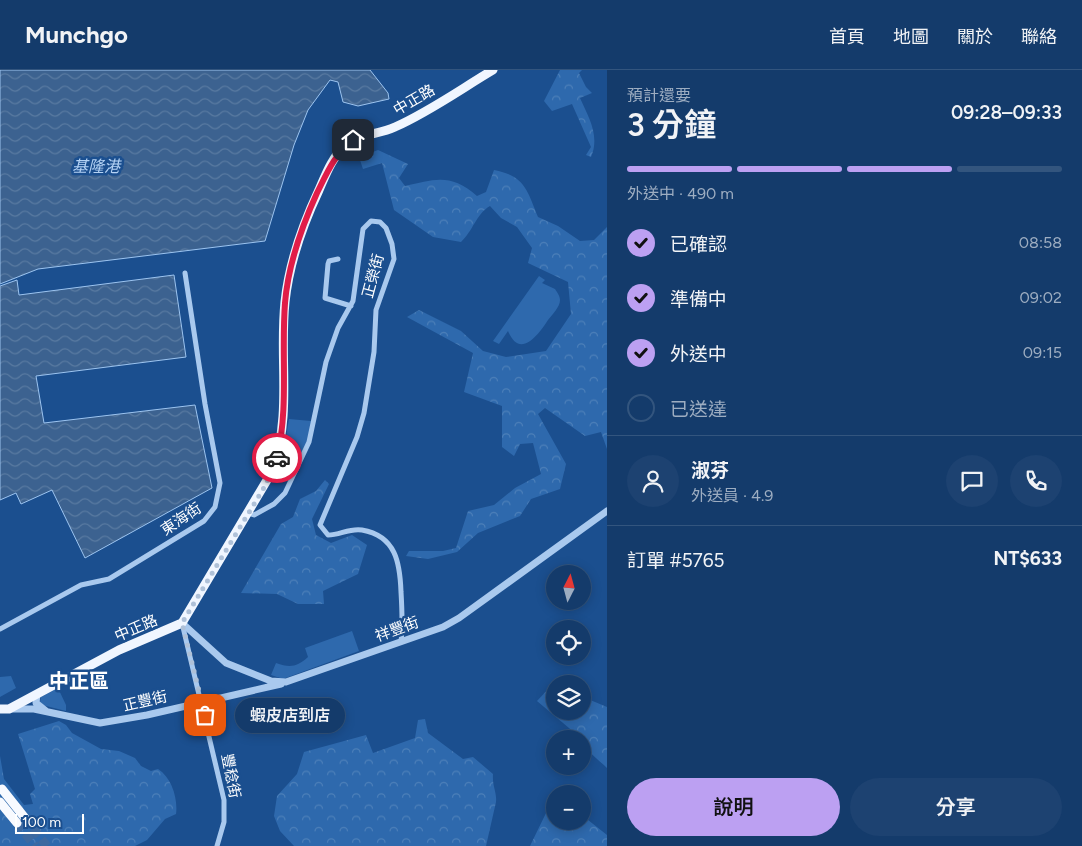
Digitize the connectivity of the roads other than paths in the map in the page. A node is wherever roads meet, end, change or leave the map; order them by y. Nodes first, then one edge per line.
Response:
1 (493, 70) edge
2 (338, 260) dead end
3 (185, 273) dead end
4 (351, 306) junction
5 (607, 512) edge
6 (248, 513) junction
7 (182, 623) junction
8 (0, 629) edge
9 (401, 642) junction
10 (264, 679) junction
11 (286, 682) junction
12 (262, 689) junction
13 (37, 694) junction
14 (202, 701) junction
15 (5, 709) edge
16 (48, 712) junction
17 (2, 789) dead end
18 (0, 802) edge
19 (25, 818) tunnel mouth
20 (17, 823) tunnel mouth
21 (217, 846) edge

1 - 6 main road, 中正路
2 - 4 street
3 - 8 street, 東海街
4 - 6 street, 正榮街
4 - 9 street, 正榮街
5 - 9 street, 祥豐街
6 - 7 main road, 中正路
7 - 10 street, 祥豐街
7 - 13 main road, 中正路
7 - 14 street, 豐稔街
9 - 11 street, 祥豐街
10 - 11 street, 祥豐街
10 - 12 street
11 - 12 street, 正豐街
12 - 14 street, 正豐街
13 - 15 main road, 中正路
13 - 16 street
14 - 16 street, 正豐街
14 - 21 street, 豐稔街
15 - 16 street, 正豐街
17 - 19 highway
18 - 20 highway

